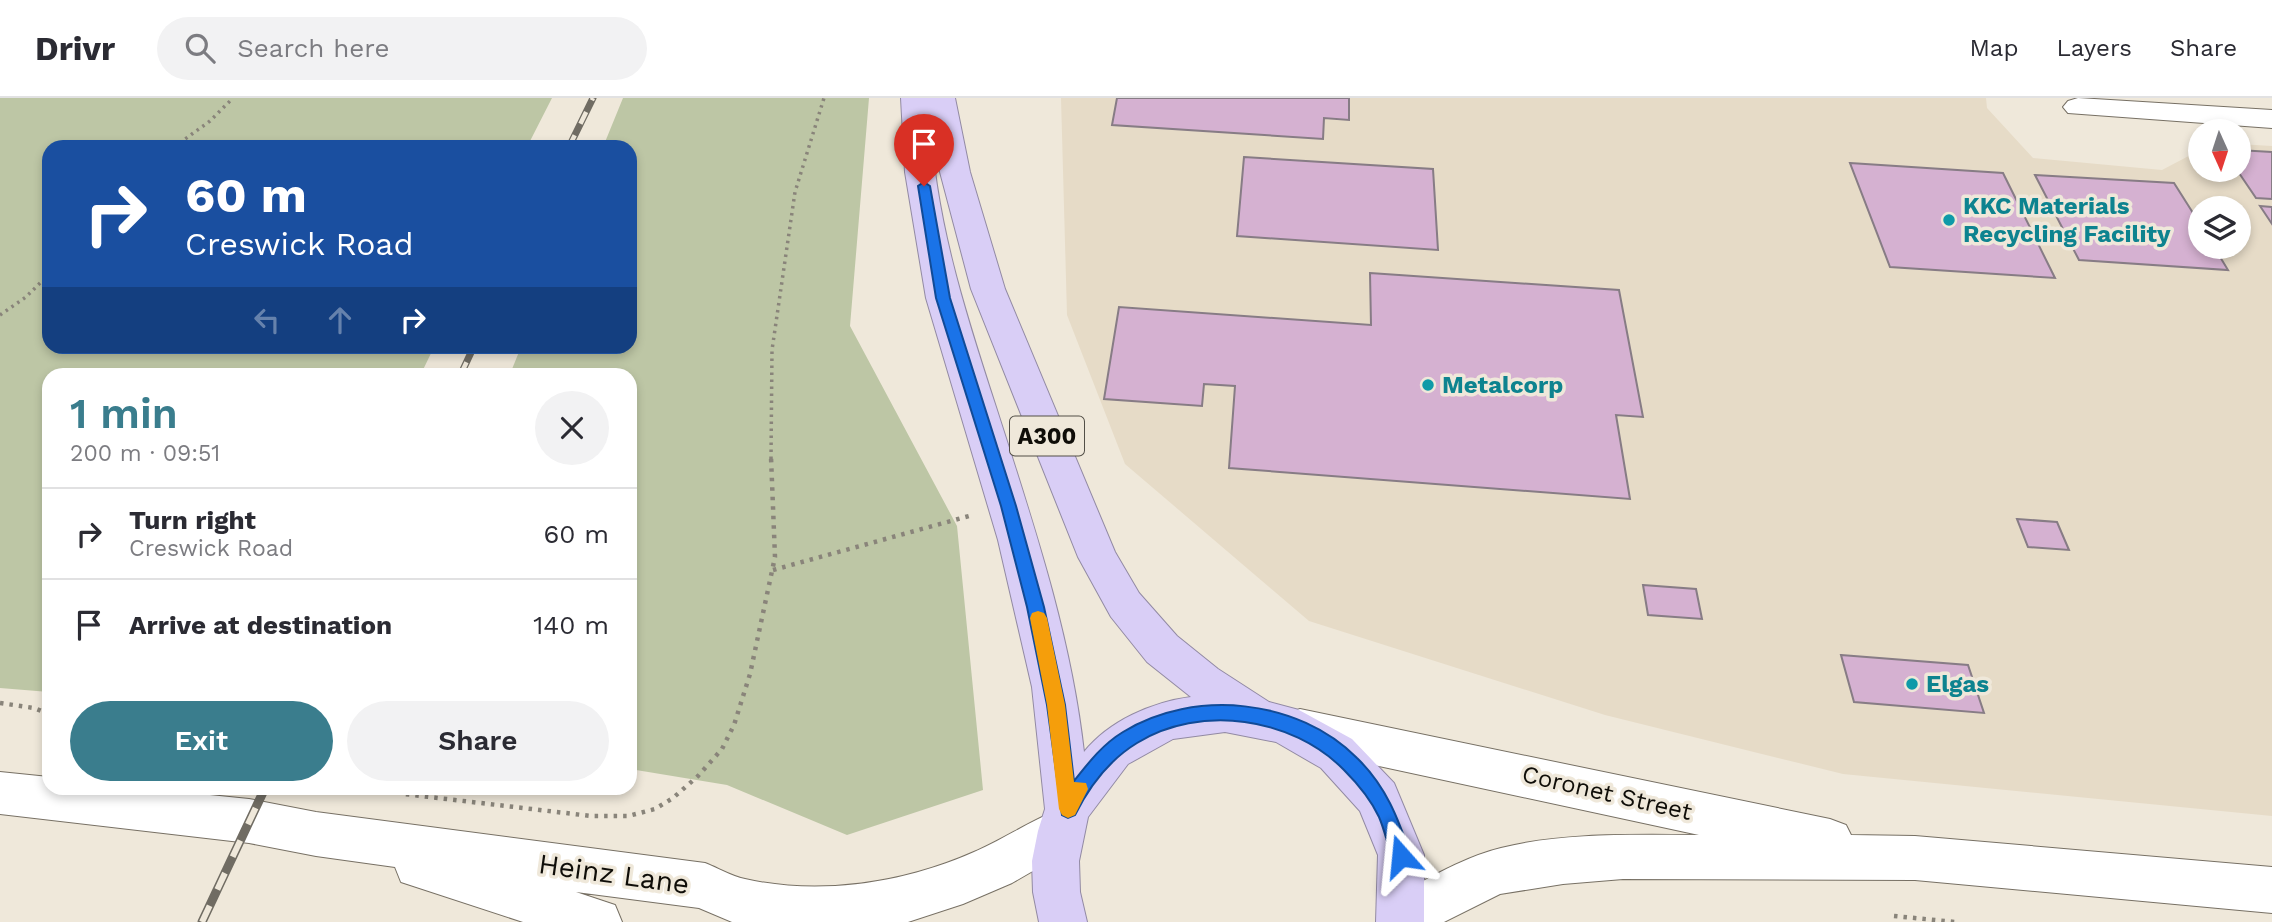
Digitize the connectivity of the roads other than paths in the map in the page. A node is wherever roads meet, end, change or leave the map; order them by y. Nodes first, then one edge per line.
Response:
1 (915, 98) edge
2 (940, 98) edge
3 (2078, 107) dead end
4 (2272, 119) edge
5 (1253, 714) junction
6 (1299, 728) junction
7 (0, 793) edge
8 (1064, 820) junction
9 (316, 834) junction
10 (1915, 858) junction
11 (2272, 890) edge
12 (723, 911) edge
13 (1400, 921) edge
14 (598, 922) edge
15 (1063, 922) edge

1 - 8 highway, A300
2 - 5 highway, A300
3 - 4 street
5 - 6 highway, A300
5 - 8 highway, A300
6 - 10 street, Coronet Street
6 - 13 highway, A300
7 - 9 street, Heinz Lane
8 - 12 street, Heinz Lane
8 - 15 highway, A300
9 - 12 street, Heinz Lane
9 - 14 street, Heinz Lane
10 - 11 street, Coronet Street
10 - 13 street, Coronet Street

